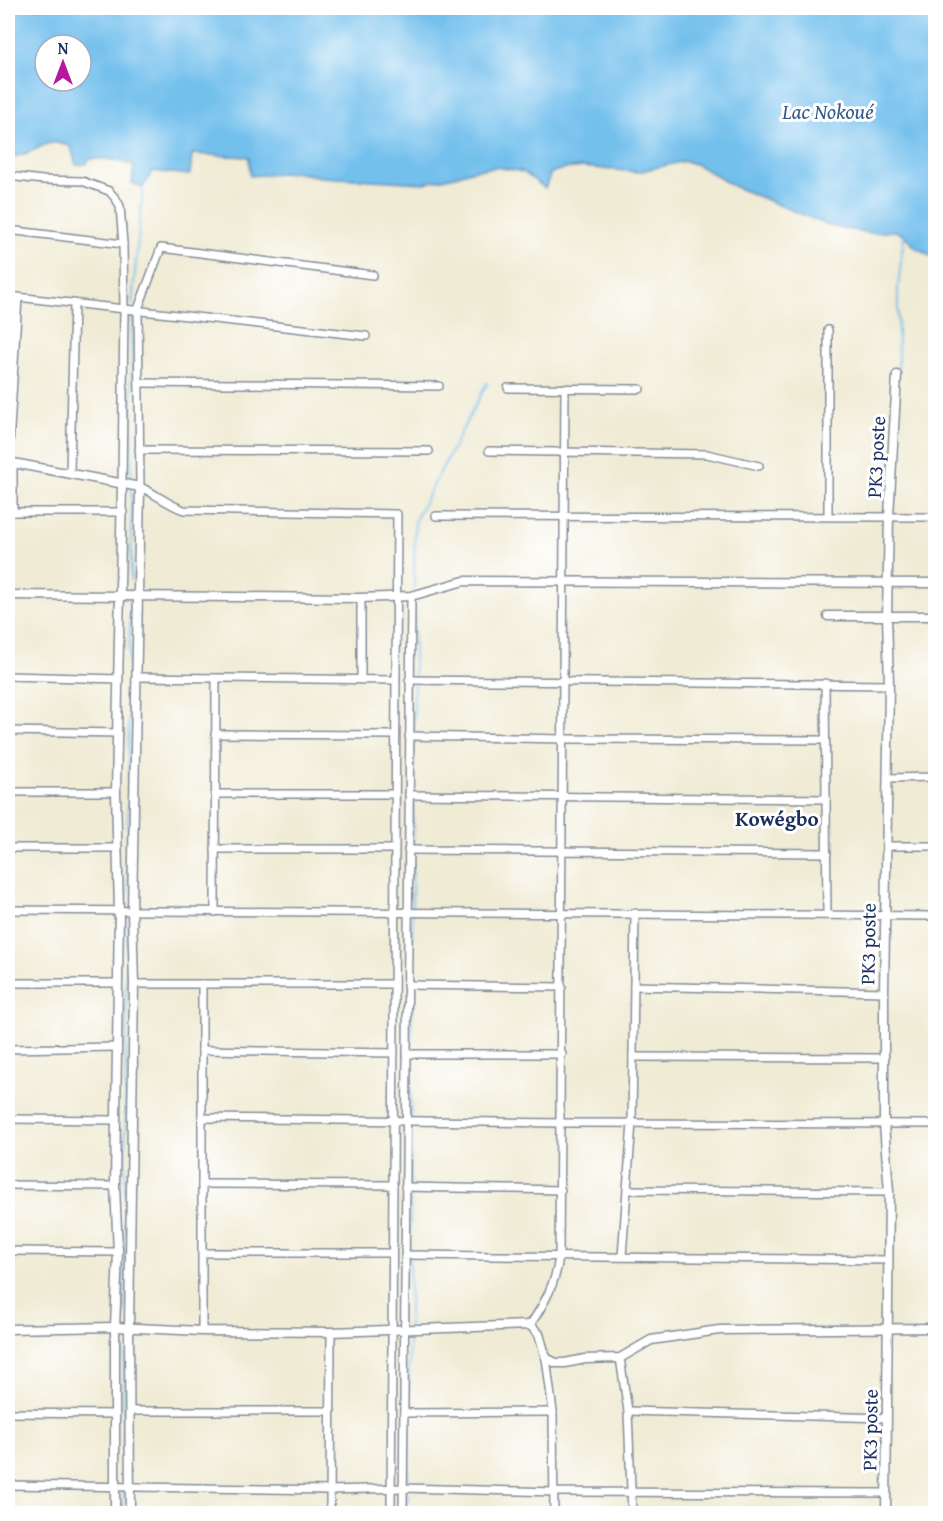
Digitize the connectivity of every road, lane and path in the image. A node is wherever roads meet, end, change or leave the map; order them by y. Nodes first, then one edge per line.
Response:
1 (8, 176) edge
2 (8, 230) edge
3 (123, 244) junction
4 (373, 275) dead end
5 (8, 296) edge
6 (18, 297) junction
7 (74, 303) junction
8 (124, 309) junction
9 (138, 309) junction
10 (828, 330) dead end
11 (366, 336) dead end
12 (897, 375) dead end
13 (139, 383) junction
14 (439, 386) dead end
15 (508, 388) dead end
16 (566, 388) junction
17 (640, 389) dead end
18 (138, 450) junction
19 (429, 451) dead end
20 (489, 451) dead end
21 (565, 452) junction
22 (10, 463) edge
23 (759, 466) dead end
24 (70, 473) junction
25 (122, 484) junction
26 (140, 487) junction
27 (10, 512) edge
28 (123, 512) junction
29 (436, 516) dead end
30 (565, 516) junction
31 (828, 516) junction
32 (889, 516) junction
33 (936, 517) edge
34 (564, 582) junction
35 (888, 583) junction
36 (936, 584) edge
37 (8, 595) edge
38 (411, 596) junction
39 (122, 597) junction
40 (397, 597) junction
41 (137, 598) junction
42 (361, 598) junction
43 (828, 616) dead end
44 (887, 616) junction
45 (936, 616) edge
46 (8, 676) edge
47 (138, 677) junction
48 (118, 679) junction
49 (216, 679) junction
50 (361, 680) junction
51 (395, 680) junction
52 (409, 680) junction
53 (564, 682) junction
54 (825, 683) junction
55 (889, 685) junction
56 (8, 731) edge
57 (118, 733) junction
58 (216, 734) junction
59 (394, 735) junction
60 (409, 736) junction
61 (564, 739) junction
62 (825, 740) junction
63 (936, 777) edge
64 (888, 778) junction
65 (8, 792) edge
66 (117, 792) junction
67 (214, 794) junction
68 (394, 794) junction
69 (409, 795) junction
70 (563, 796) junction
71 (826, 799) junction
72 (886, 846) junction
73 (936, 846) edge
74 (8, 848) edge
75 (116, 849) junction
76 (215, 849) junction
77 (394, 849) junction
78 (408, 850) junction
79 (563, 850) junction
80 (827, 853) junction
81 (8, 910) edge
82 (118, 911) junction
83 (132, 911) junction
84 (395, 911) junction
85 (214, 912) junction
86 (408, 912) junction
87 (563, 913) junction
88 (635, 914) junction
89 (827, 915) junction
90 (885, 915) junction
91 (936, 915) edge
92 (117, 982) junction
93 (8, 983) edge
94 (134, 984) junction
95 (202, 984) junction
96 (394, 984) junction
97 (407, 985) junction
98 (634, 986) junction
99 (562, 987) junction
100 (884, 992) junction
101 (393, 1043) junction
102 (408, 1043) junction
103 (116, 1047) junction
104 (8, 1049) edge
105 (202, 1050) junction
106 (394, 1053) junction
107 (408, 1054) junction
108 (562, 1054) junction
109 (633, 1057) junction
110 (884, 1058) junction
111 (202, 1118) junction
112 (8, 1119) edge
113 (116, 1120) junction
114 (394, 1120) junction
115 (407, 1120) junction
116 (562, 1123) junction
117 (632, 1123) junction
118 (884, 1124) junction
119 (936, 1124) edge
120 (202, 1184) junction
121 (8, 1185) edge
122 (393, 1185) junction
123 (115, 1186) junction
124 (405, 1187) junction
125 (561, 1190) junction
126 (627, 1190) junction
127 (889, 1192) junction
128 (8, 1251) edge
129 (118, 1252) junction
130 (202, 1253) junction
131 (392, 1253) junction
132 (406, 1255) junction
133 (622, 1256) junction
134 (559, 1257) junction
135 (888, 1260) junction
136 (530, 1324) junction
137 (115, 1327) junction
138 (129, 1327) junction
139 (887, 1328) junction
140 (936, 1328) edge
141 (8, 1329) edge
142 (405, 1329) junction
143 (392, 1330) junction
144 (202, 1331) junction
145 (331, 1332) junction
146 (546, 1358) junction
147 (620, 1358) junction
148 (628, 1411) junction
149 (130, 1412) junction
150 (331, 1412) junction
151 (553, 1412) junction
152 (8, 1413) edge
153 (404, 1413) junction
154 (115, 1414) junction
155 (886, 1418) junction
156 (8, 1485) edge
157 (114, 1486) junction
158 (130, 1487) junction
159 (391, 1488) junction
160 (403, 1488) junction
161 (330, 1490) junction
162 (555, 1492) junction
163 (632, 1492) junction
164 (886, 1493) junction
165 (115, 1514) edge
166 (130, 1514) edge
167 (330, 1514) edge
168 (391, 1514) edge
169 (403, 1514) edge
170 (554, 1514) edge
171 (632, 1514) edge
172 (886, 1514) edge

1 - 3 street
2 - 3 street
3 - 8 street
4 - 9 street
5 - 6 street
6 - 7 street
6 - 22 street
7 - 8 street
7 - 24 street
8 - 9 street
8 - 25 street
9 - 11 street
9 - 13 street
10 - 31 street
12 - 32 street, PK3 poste
13 - 14 street
13 - 18 street
15 - 16 street
16 - 17 street
16 - 21 street
18 - 19 street
18 - 26 street
20 - 21 street
21 - 23 street
21 - 30 street
22 - 24 street
22 - 27 street
24 - 25 street
25 - 26 street
25 - 28 street
26 - 40 street
26 - 41 street
27 - 28 street
28 - 39 street
29 - 30 street
30 - 31 street
30 - 34 street
31 - 32 street
32 - 33 street
32 - 35 street, PK3 poste
34 - 35 street
34 - 38 street
34 - 53 street
35 - 36 street
35 - 44 street, PK3 poste
37 - 39 street
38 - 40 street
38 - 52 street
39 - 41 street
39 - 48 street
40 - 42 street
40 - 51 street
41 - 42 street
41 - 47 street
42 - 50 street
43 - 44 street
44 - 45 street
44 - 55 street, PK3 poste
46 - 48 street
47 - 49 street
47 - 83 street
48 - 57 street
49 - 50 street
49 - 58 street
50 - 51 street
51 - 59 street
52 - 53 street
52 - 60 street
53 - 54 street
53 - 61 street
54 - 55 street
54 - 62 street
55 - 64 street, PK3 poste
56 - 57 street
57 - 66 street
58 - 59 street
58 - 67 street
59 - 68 street
60 - 61 street
60 - 69 street
61 - 62 street
61 - 70 street
62 - 71 street
63 - 64 street
64 - 72 street, PK3 poste
65 - 66 street
66 - 75 street
67 - 68 street
67 - 76 street
68 - 77 street
69 - 70 street
69 - 78 street
70 - 71 street
70 - 79 street
71 - 80 street
72 - 73 street
72 - 90 street, PK3 poste
74 - 75 street
75 - 82 street
76 - 77 street
76 - 85 street
77 - 84 street
78 - 79 street
78 - 86 street
79 - 80 street
79 - 87 street
80 - 89 street
81 - 82 street
82 - 83 street
82 - 92 street
83 - 85 street
83 - 94 street
84 - 85 street
84 - 86 street
84 - 96 street
86 - 87 street
86 - 97 street
87 - 88 street
87 - 99 street
88 - 89 street
88 - 98 street
89 - 90 street
90 - 91 street
90 - 100 street, PK3 poste
92 - 93 street
92 - 103 street
94 - 95 street
94 - 138 street
95 - 96 street
95 - 105 street
96 - 101 street
97 - 99 street
97 - 102 street
98 - 100 street
98 - 109 street
99 - 108 street
100 - 110 street, PK3 poste
101 - 102 street
101 - 106 street
102 - 107 street
103 - 104 street
103 - 113 street
105 - 106 street
105 - 111 street
106 - 114 street
107 - 108 street
107 - 115 street
108 - 116 street
109 - 110 street
109 - 117 street
110 - 118 street, PK3 poste
111 - 114 street
111 - 120 street
112 - 113 street
113 - 123 street
114 - 115 street
114 - 122 street
115 - 116 street
115 - 124 street
116 - 117 street
116 - 125 street
117 - 118 street
117 - 126 street
118 - 119 street
118 - 127 street, PK3 poste
120 - 122 street
120 - 130 street
121 - 123 street
122 - 131 street
123 - 129 street
124 - 125 street
124 - 132 street
125 - 134 street
126 - 127 street
126 - 133 street
127 - 135 street, PK3 poste
128 - 129 street
129 - 137 street
130 - 131 street
130 - 144 street
131 - 143 street
132 - 134 street
132 - 142 street
133 - 134 street
133 - 135 street
134 - 136 street
135 - 139 street, PK3 poste
136 - 142 street
136 - 146 street
137 - 138 street
137 - 141 street
137 - 154 street
138 - 144 street
138 - 149 street
139 - 140 street
139 - 147 street
139 - 155 street, PK3 poste
142 - 143 street
142 - 153 street
143 - 145 street
143 - 159 street
144 - 145 street
145 - 150 street
146 - 147 street
146 - 151 street
147 - 148 street
148 - 155 street
148 - 163 street
149 - 150 street
149 - 158 street
150 - 161 street
151 - 153 street
151 - 162 street
152 - 154 street
153 - 160 street
154 - 157 street
155 - 164 street, PK3 poste
156 - 157 street
157 - 158 street
157 - 165 street
158 - 161 street
158 - 166 street
159 - 160 street
159 - 161 street
159 - 168 street
160 - 162 street
160 - 169 street
161 - 167 street
162 - 163 street
162 - 170 street
163 - 164 street
163 - 171 street
164 - 172 street, PK3 poste

